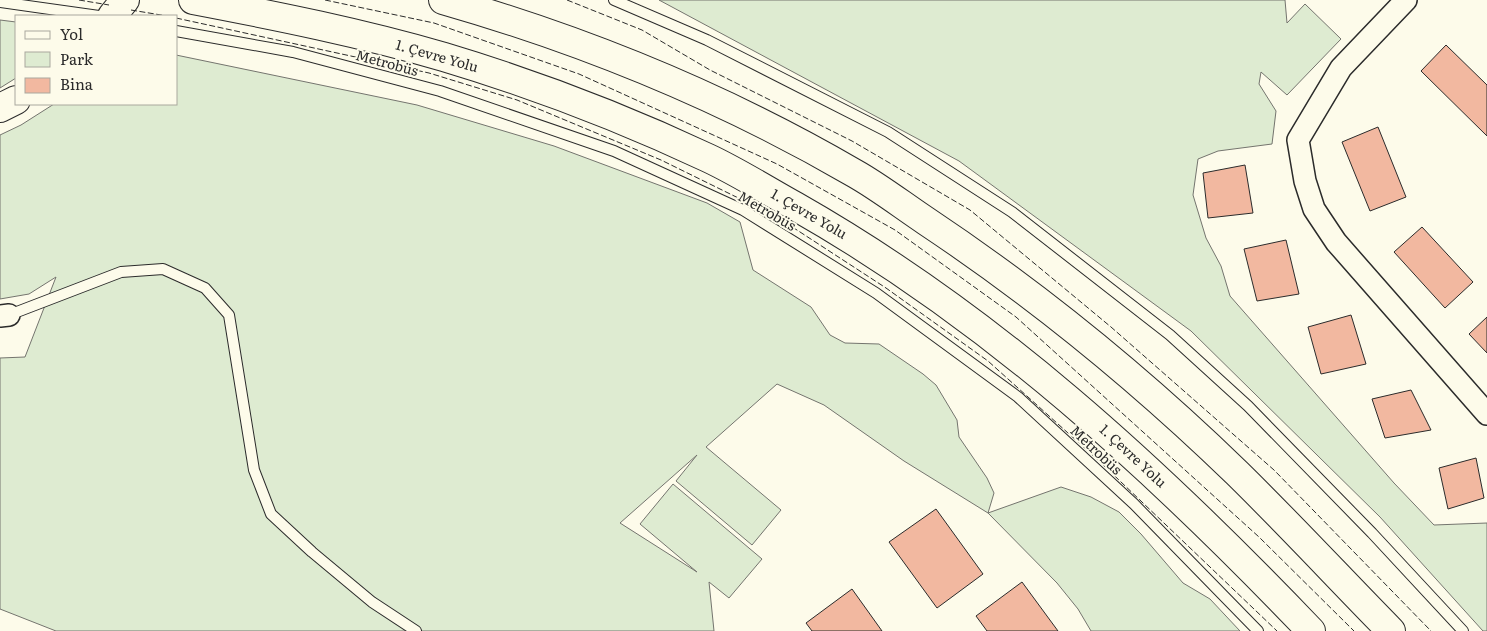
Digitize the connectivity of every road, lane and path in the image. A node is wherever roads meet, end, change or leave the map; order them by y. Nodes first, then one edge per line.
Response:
1 (125, 0) edge
2 (193, 0) edge
3 (444, 0) edge
4 (614, 0) edge
5 (1406, 0) edge
6 (0, 2) edge
7 (93, 15) edge
8 (113, 15) edge
9 (178, 31) edge
10 (15, 100) edge
11 (0, 108) edge
12 (4, 315) edge
13 (1487, 414) edge
14 (416, 631) edge
15 (1258, 631) edge
16 (1311, 631) edge
17 (1390, 631) edge
18 (1463, 631) edge

1 - 8 highway
2 - 16 highway, 1. Çevre Yolu
3 - 17 highway
4 - 18 lane
5 - 13 street
6 - 7 lane
9 - 15 lane, Metrobüs
10 - 11 highway
12 - 14 lane

